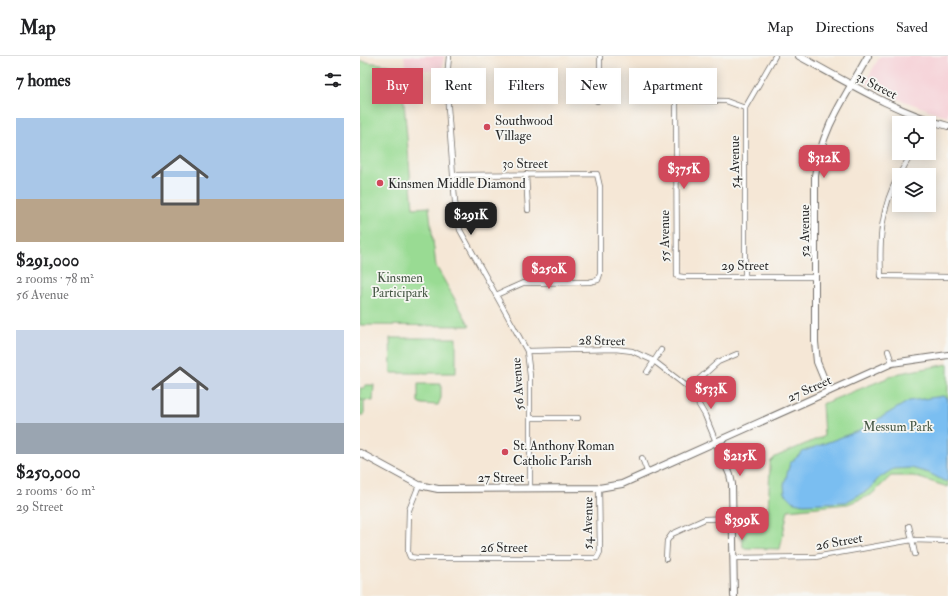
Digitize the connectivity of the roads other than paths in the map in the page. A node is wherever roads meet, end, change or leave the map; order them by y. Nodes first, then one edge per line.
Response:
1 (449, 56) edge
2 (600, 56) edge
3 (775, 56) edge
4 (799, 56) edge
5 (868, 56) edge
6 (600, 68) edge
7 (852, 85) junction
8 (745, 108) junction
9 (915, 116) edge
10 (936, 123) edge
11 (948, 126) edge
12 (526, 174) junction
13 (454, 175) junction
14 (892, 190) edge
15 (528, 210) dead end
16 (676, 276) joint
17 (745, 276) junction
18 (815, 277) junction
19 (948, 277) edge
20 (496, 295) junction
21 (661, 350) dead end
22 (527, 351) junction
23 (888, 351) dead end
24 (737, 354) dead end
25 (948, 355) edge
26 (654, 361) junction
27 (892, 363) junction
28 (647, 372) dead end
29 (689, 388) junction
30 (829, 392) junction
31 (530, 418) junction
32 (578, 418) dead end
33 (716, 442) junction
34 (360, 453) edge
35 (642, 458) dead end
36 (647, 471) junction
37 (419, 485) junction
38 (530, 488) junction
39 (599, 488) junction
40 (732, 518) junction
41 (909, 526) dead end
42 (912, 540) junction
43 (948, 540) edge
44 (914, 554) dead end
45 (597, 558) joint
46 (666, 558) dead end
47 (734, 558) junction
48 (734, 596) edge

1 - 13 street, 56 Avenue
2 - 6 street
3 - 8 street, 54 Avenue
4 - 7 street, 31 Street
5 - 7 street, 52 Avenue
7 - 9 street, 31 Street
7 - 18 street, 52 Avenue
8 - 16 street, 55 Avenue
8 - 17 street, 54 Avenue
10 - 11 street, 31 Street
12 - 13 street, 30 Street
12 - 15 street
12 - 20 street, 30 Street
13 - 20 street, 56 Avenue
14 - 19 street
16 - 17 street, 29 Street
17 - 18 street, 29 Street
18 - 30 street, 52 Avenue
20 - 22 street, 56 Avenue
21 - 26 street
22 - 26 street, 28 Street
22 - 31 street, 56 Avenue
23 - 27 street
24 - 29 street
25 - 27 street, 27 Street
26 - 28 street
26 - 29 street, 28 Street
27 - 30 street, 27 Street
29 - 33 street
30 - 33 street, 27 Street
31 - 32 street
31 - 38 street, 56 Avenue
33 - 36 street, 27 Street
33 - 40 street
34 - 37 street, 27 Street
35 - 36 street
36 - 39 street, 27 Street
37 - 38 street, 27 Street
37 - 45 street, 26 Street
38 - 39 street, 27 Street
39 - 45 street, 54 Avenue
40 - 46 street
40 - 47 street
41 - 42 street
42 - 43 street, 26 Street
42 - 44 street
42 - 47 street, 26 Street
47 - 48 street

